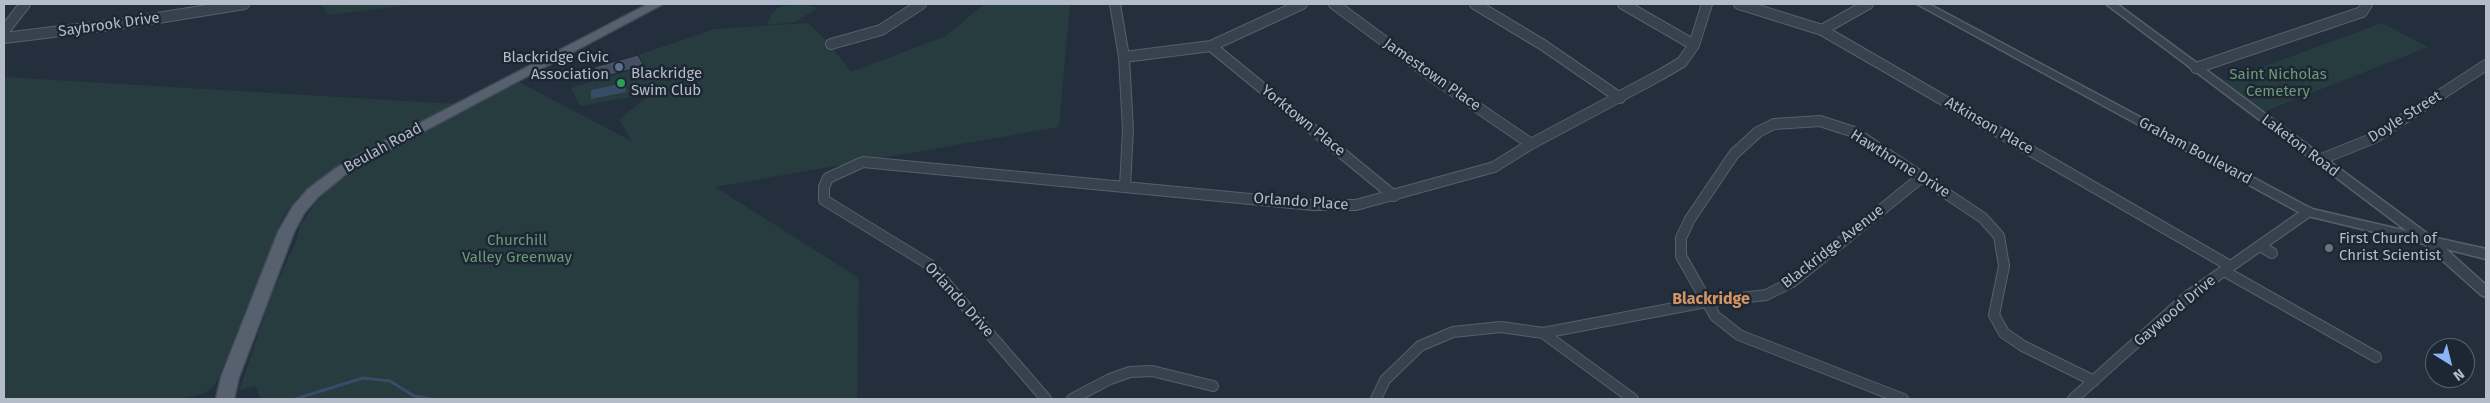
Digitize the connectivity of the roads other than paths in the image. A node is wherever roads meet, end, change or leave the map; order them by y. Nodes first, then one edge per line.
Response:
1 (25, 4) edge
2 (244, 4) edge
3 (657, 4) edge
4 (921, 4) edge
5 (1115, 4) edge
6 (1302, 4) edge
7 (1334, 4) edge
8 (1475, 4) edge
9 (1624, 4) edge
10 (1707, 4) edge
11 (1739, 4) edge
12 (1868, 4) edge
13 (1922, 4) edge
14 (2112, 4) edge
15 (2367, 4) edge
16 (1822, 30) junction
17 (4, 31) edge
18 (4, 38) edge
19 (831, 44) dead end
20 (1694, 45) junction
21 (1211, 46) junction
22 (1124, 57) junction
23 (2486, 66) edge
24 (2196, 68) junction
25 (1620, 98) junction
26 (1531, 144) junction
27 (2319, 160) junction
28 (1923, 176) junction
29 (828, 178) joint
30 (1125, 186) junction
31 (1394, 196) junction
32 (2308, 212) junction
33 (2429, 241) junction
34 (2260, 246) junction
35 (2272, 253) dead end
36 (2486, 254) edge
37 (2227, 268) junction
38 (2486, 292) edge
39 (1706, 302) junction
40 (1543, 333) junction
41 (2376, 358) dead end
42 (2094, 381) junction
43 (1213, 386) dead end
44 (221, 399) edge
45 (1046, 399) edge
46 (1072, 399) edge
47 (1376, 399) edge
48 (1633, 399) edge
49 (1903, 399) edge
50 (2073, 399) edge

1 - 17 street
2 - 18 street, Saybrook Drive
3 - 44 main road, Beulah Road
4 - 19 street
5 - 22 street
6 - 21 street
7 - 26 street, Jamestown Place
8 - 25 street
9 - 20 street
10 - 20 street, Orlando Place
11 - 16 street, Atkinson Place
12 - 16 street
13 - 32 street, Graham Boulevard
14 - 24 street, Laketon Road
15 - 24 street
16 - 37 street, Atkinson Place
20 - 25 street, Orlando Place
21 - 22 street
21 - 31 street, Yorktown Place
22 - 30 street
23 - 27 street, Doyle Street
24 - 27 street, Laketon Road
25 - 26 street, Orlando Place
26 - 31 street, Orlando Place
27 - 33 street, Laketon Road
28 - 39 street, Blackridge Avenue
28 - 39 street, Hawthorne Drive
28 - 42 street, Hawthorne Drive
29 - 30 street, Orlando Place
29 - 45 street, Orlando Drive
30 - 31 street, Orlando Place
32 - 33 street, Graham Boulevard
32 - 34 street, Gaywood Drive
33 - 36 street, Graham Boulevard
33 - 38 street, Laketon Road
34 - 35 street
34 - 37 street, Gaywood Drive
37 - 41 street, Atkinson Place
37 - 42 street, Gaywood Drive
39 - 40 street, Blackridge Avenue
39 - 49 street
40 - 47 street, Blackridge Avenue
40 - 48 street
42 - 50 street, Gaywood Drive
43 - 46 street

